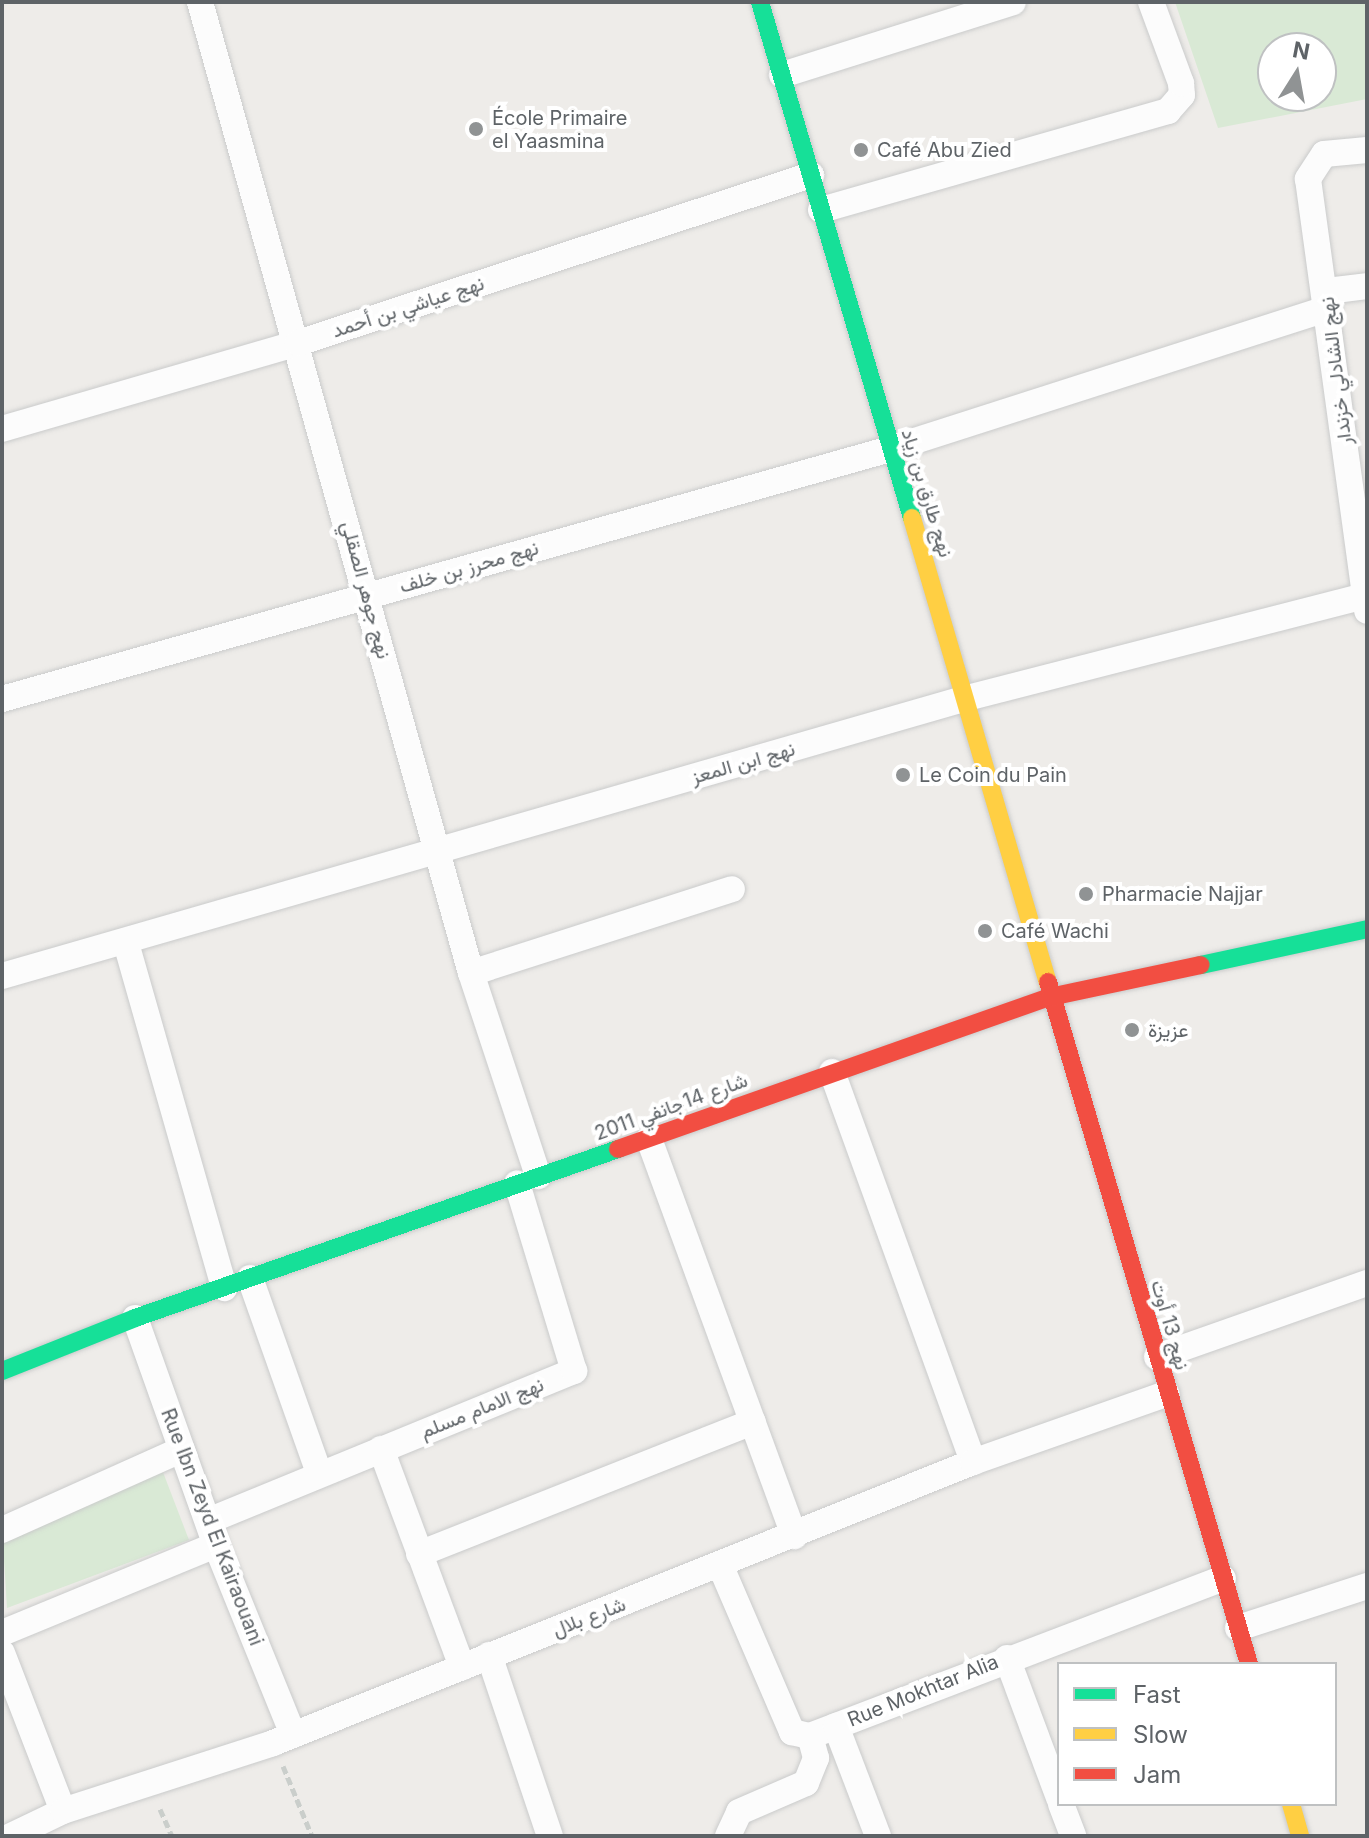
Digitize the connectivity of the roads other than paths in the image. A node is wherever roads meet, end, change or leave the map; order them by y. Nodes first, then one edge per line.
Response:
1 (200, 2) edge
2 (760, 2) edge
3 (1013, 2) edge
4 (1151, 2) edge
5 (782, 75) junction
6 (1367, 150) edge
7 (811, 175) junction
8 (821, 210) junction
9 (1367, 286) edge
10 (1328, 299) junction
11 (298, 343) junction
12 (1355, 424) edge
13 (2, 429) edge
14 (890, 449) junction
15 (1363, 547) edge
16 (367, 596) junction
17 (1366, 604) edge
18 (967, 698) junction
19 (2, 699) edge
20 (439, 853) junction
21 (732, 889) dead end
22 (1367, 929) edge
23 (126, 943) junction
24 (471, 973) junction
25 (2, 976) edge
26 (1050, 997) junction
27 (832, 1072) junction
28 (649, 1139) junction
29 (527, 1180) junction
30 (250, 1278) junction
31 (1367, 1283) edge
32 (224, 1288) junction
33 (135, 1318) junction
34 (1157, 1357) junction
35 (2, 1371) edge
36 (1166, 1394) junction
37 (753, 1422) junction
38 (381, 1449) junction
39 (181, 1450) junction
40 (973, 1462) junction
41 (319, 1473) junction
42 (2, 1530) edge
43 (212, 1533) junction
44 (794, 1536) junction
45 (419, 1554) junction
46 (721, 1567) junction
47 (1223, 1578) junction
48 (1367, 1586) edge
49 (1238, 1628) junction
50 (2, 1633) edge
51 (2, 1653) edge
52 (489, 1655) junction
53 (1007, 1658) junction
54 (1248, 1662) edge
55 (462, 1667) junction
56 (836, 1726) junction
57 (810, 1736) junction
58 (283, 1739) junction
59 (1057, 1793) edge
60 (1062, 1806) edge
61 (1292, 1806) edge
62 (63, 1811) junction
63 (23, 1833) edge
64 (550, 1836) edge
65 (728, 1836) edge
66 (878, 1836) edge
67 (1073, 1836) edge
68 (1300, 1836) edge

1 - 11 street, نهج جوهر الصقلي
2 - 5 street, نهج طارق بن زياد
3 - 5 street
4 - 8 street
5 - 7 street, نهج طارق بن زياد
6 - 10 street, نهج الشادلي خزندار
7 - 8 street, نهج طارق بن زياد
7 - 11 street, نهج عياشي بن أحمد
8 - 14 street, نهج طارق بن زياد
9 - 10 street, نهج محرز بن خلف
10 - 12 street, نهج الشادلي خزندار
10 - 14 street, نهج محرز بن خلف
11 - 13 street, نهج عياشي بن أحمد
11 - 16 street, نهج جوهر الصقلي
12 - 15 street, نهج الشادلي خزندار
14 - 16 street, نهج محرز بن خلف
14 - 18 street, نهج طارق بن زياد
15 - 17 street, نهج الشادلي خزندار
16 - 19 street, نهج محرز بن خلف
16 - 20 street, نهج جوهر الصقلي
17 - 18 street, نهج ابن المعز
18 - 20 street, نهج ابن المعز
18 - 26 street, نهج طارق بن زياد
20 - 23 street, نهج ابن المعز
20 - 24 street, نهج جوهر الصقلي
21 - 24 street
22 - 26 street, شارع 14جانفي 2011
23 - 25 street, نهج ابن المعز
23 - 32 street
24 - 29 street, نهج جوهر الصقلي
26 - 27 street, شارع 14جانفي 2011
26 - 34 street, نهج 13 أوت
27 - 28 street, شارع 14جانفي 2011
27 - 40 street
28 - 29 street, شارع 14جانفي 2011
28 - 37 street
29 - 30 street, شارع 14جانفي 2011
29 - 38 street, نهج الامام مسلم
30 - 32 street, شارع 14جانفي 2011
30 - 41 street
31 - 34 street
32 - 33 street, شارع 14جانفي 2011
33 - 35 street, شارع 14جانفي 2011
33 - 39 street, Rue Ibn Zeyd El Kairaouani
34 - 36 street, نهج 13 أوت
36 - 40 street, شارع بلال
36 - 47 street, نهج 13 أوت
37 - 44 street
37 - 45 street
38 - 41 street, نهج الامام مسلم
38 - 45 street
39 - 42 street
39 - 43 street, Rue Ibn Zeyd El Kairaouani
40 - 44 street, شارع بلال
41 - 43 street, نهج الامام مسلم
43 - 50 street, نهج الامام مسلم
43 - 58 street, Rue Ibn Zeyd El Kairaouani
44 - 46 street, شارع بلال
45 - 55 street
46 - 52 street, شارع بلال
46 - 57 street
47 - 49 street, نهج 13 أوت
47 - 53 street, Rue Mokhtar Alia
48 - 49 street
49 - 54 street, نهج 13 أوت
51 - 62 street
52 - 55 street, شارع بلال
52 - 64 street
53 - 56 street, Rue Mokhtar Alia
53 - 59 street
55 - 58 street, شارع بلال
56 - 57 street, Rue Mokhtar Alia
56 - 66 street
57 - 65 street
58 - 62 street, شارع بلال
60 - 67 street
61 - 68 street
62 - 63 street, شارع بلال

